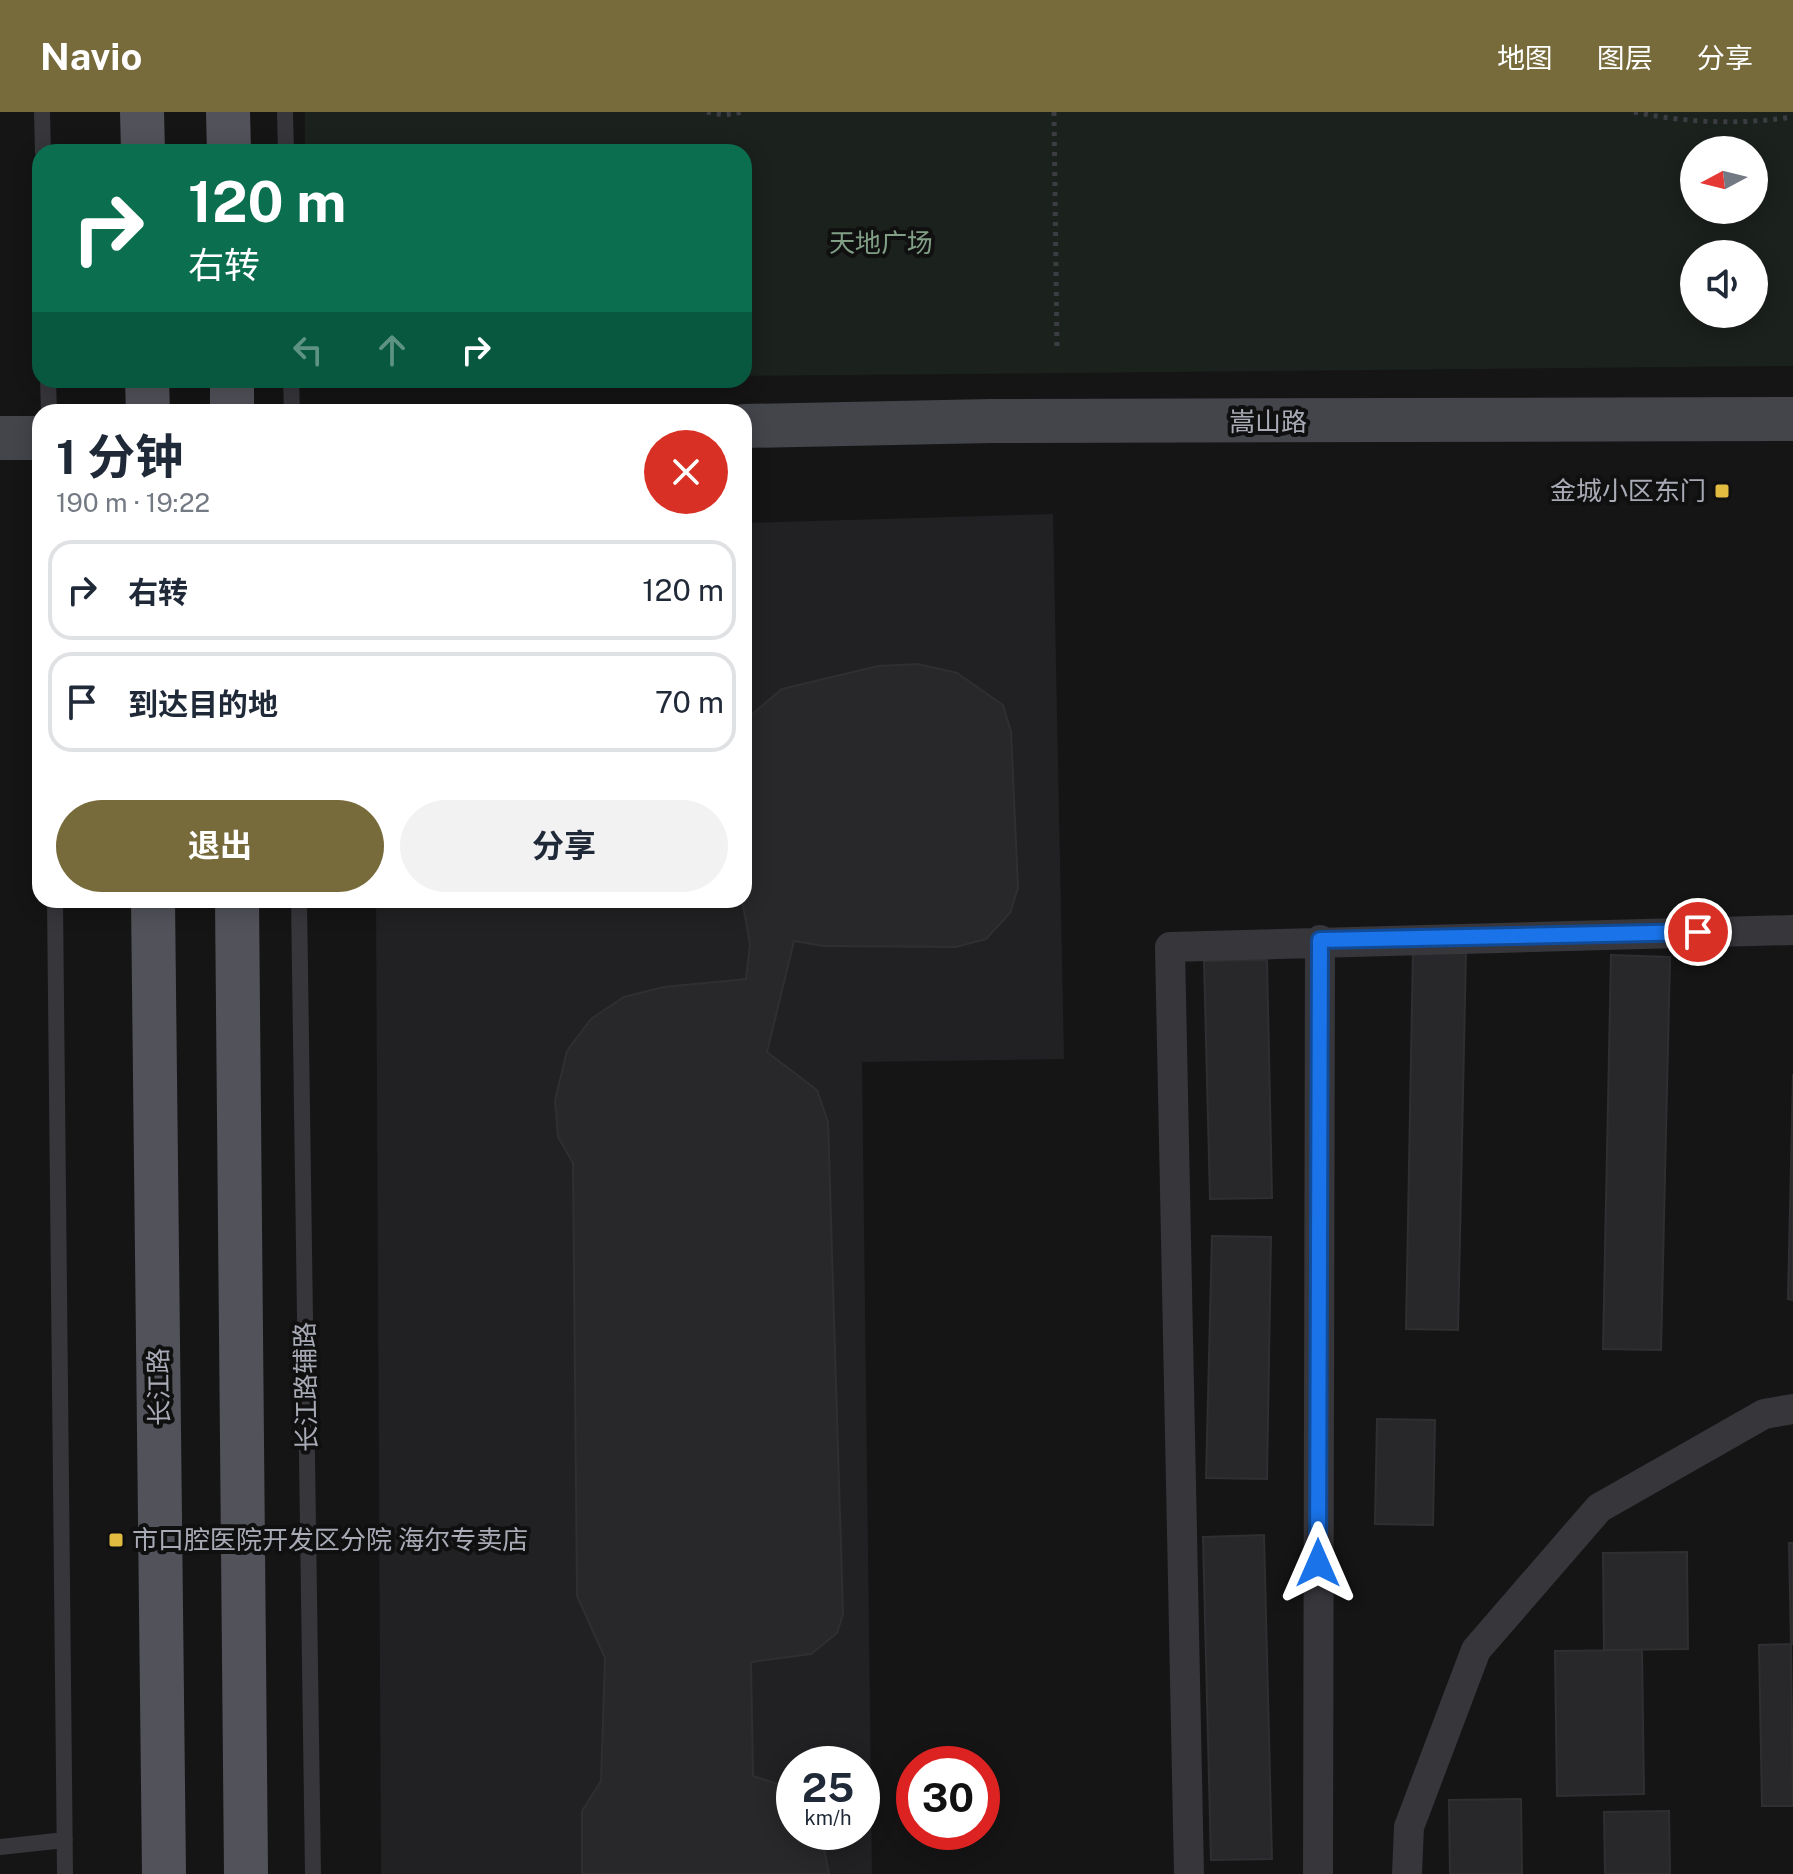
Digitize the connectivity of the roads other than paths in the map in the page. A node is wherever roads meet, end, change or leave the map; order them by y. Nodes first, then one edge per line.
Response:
1 (42, 112) edge
2 (142, 112) edge
3 (228, 112) edge
4 (285, 112) edge
5 (43, 144) edge
6 (143, 144) edge
7 (229, 144) edge
8 (286, 144) edge
9 (1793, 419) edge
10 (752, 426) edge
11 (0, 438) edge
12 (32, 438) edge
13 (55, 908) edge
14 (153, 908) edge
15 (237, 908) edge
16 (299, 908) edge
17 (1793, 930) edge
18 (1320, 940) junction
19 (1793, 1409) edge
20 (65, 1840) junction
21 (0, 1847) edge
22 (65, 1874) edge
23 (164, 1874) edge
24 (246, 1874) edge
25 (313, 1874) edge
26 (1189, 1874) edge
27 (1318, 1874) edge
28 (1407, 1874) edge

1 - 5 lane
2 - 6 main road
3 - 7 main road
4 - 8 lane
9 - 10 street, 嵩山路
11 - 12 street
13 - 20 lane
14 - 23 main road, 长江路
15 - 24 main road
16 - 25 lane, 长江路辅路
17 - 18 street
18 - 26 street
18 - 27 street
19 - 28 street
20 - 21 lane
20 - 22 lane

